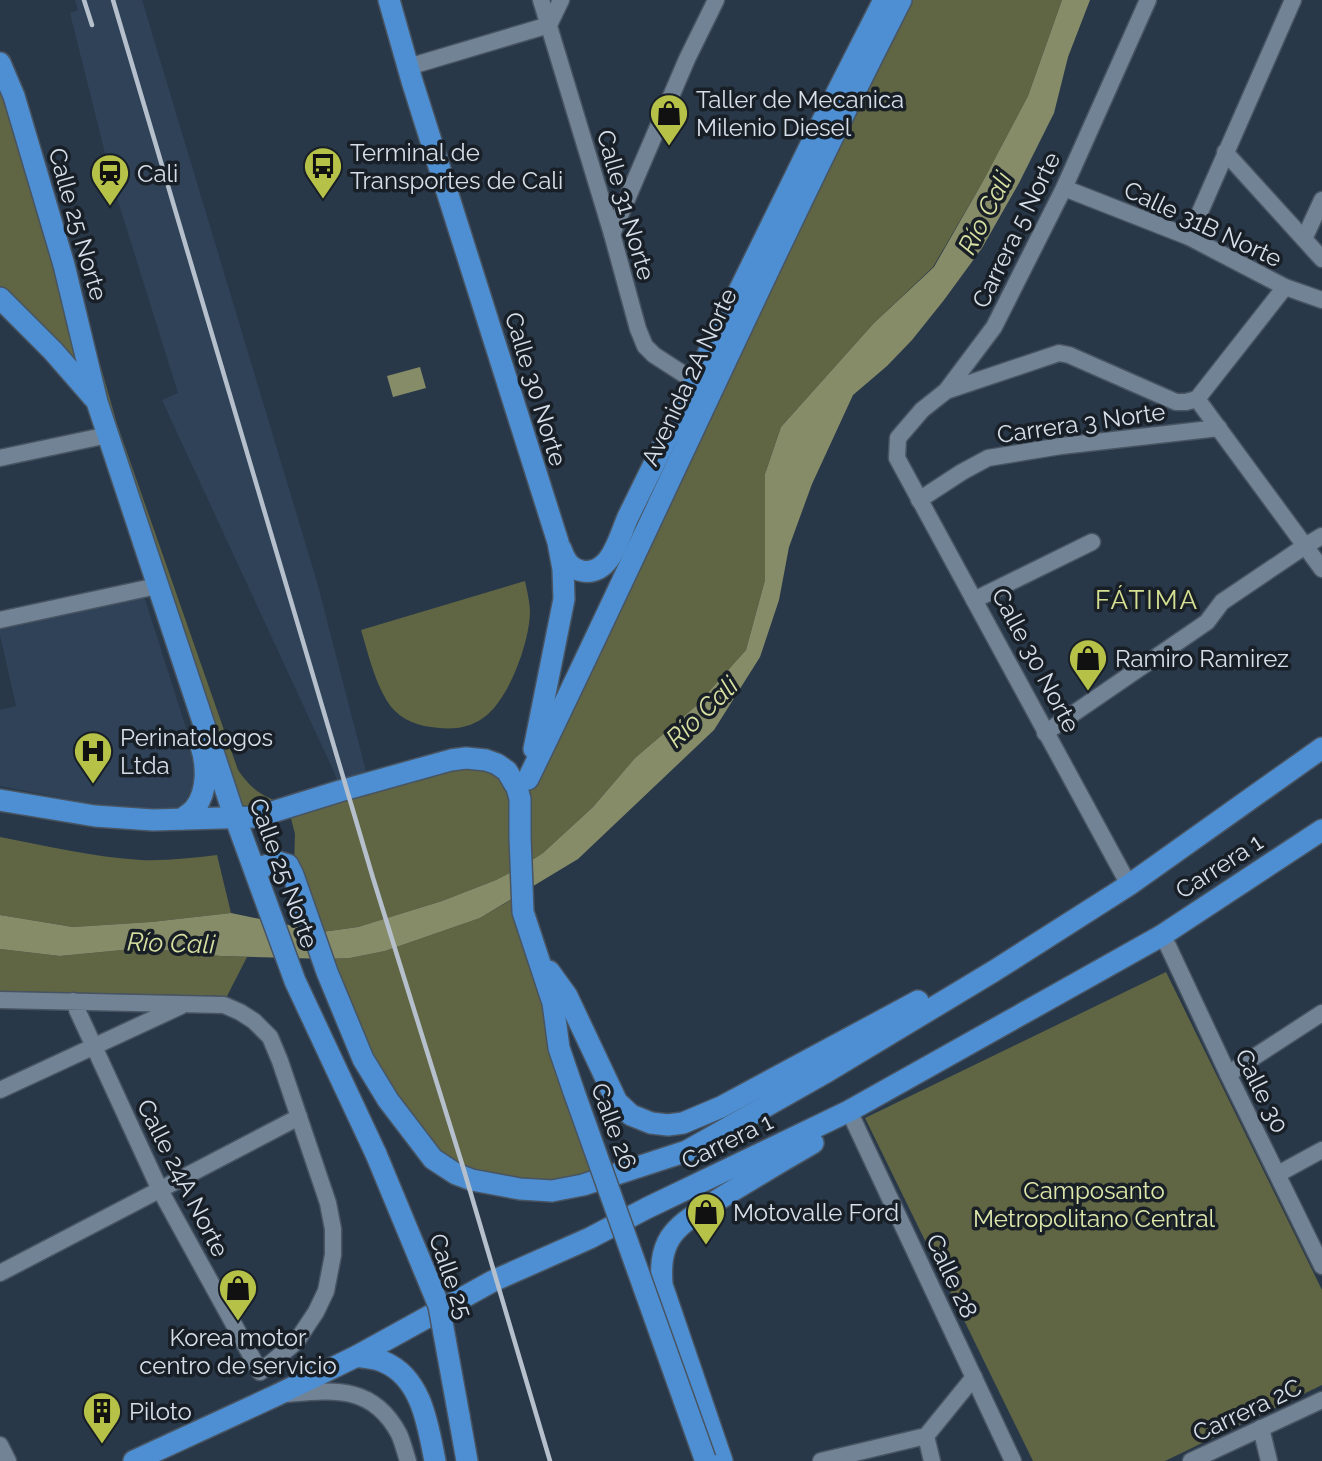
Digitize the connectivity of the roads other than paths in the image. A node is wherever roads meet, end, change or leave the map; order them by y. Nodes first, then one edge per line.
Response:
1 (390, 0) edge
2 (541, 0) edge
3 (561, 0) edge
4 (716, 0) edge
5 (884, 0) edge
6 (901, 0) edge
7 (1148, 0) edge
8 (1293, 0) edge
9 (549, 25) junction
10 (0, 63) edge
11 (408, 67) junction
12 (1225, 152) junction
13 (1065, 188) junction
14 (1322, 200) edge
15 (612, 234) junction
16 (1189, 237) junction
17 (1304, 239) junction
18 (1322, 259) edge
19 (1285, 287) junction
20 (1322, 300) edge
21 (3, 304) edge
22 (703, 387) junction
23 (946, 391) junction
24 (1197, 399) junction
25 (97, 401) junction
26 (1219, 428) junction
27 (108, 435) junction
28 (0, 458) edge
29 (897, 458) joint
30 (919, 500) junction
31 (1322, 536) edge
32 (558, 542) junction
33 (1092, 542) dead end
34 (1305, 546) junction
35 (1322, 569) edge
36 (158, 586) junction
37 (974, 600) junction
38 (0, 620) edge
39 (198, 710) junction
40 (1045, 733) junction
41 (1322, 748) edge
42 (528, 779) junction
43 (520, 799) junction
44 (0, 800) edge
45 (236, 818) junction
46 (182, 819) junction
47 (1322, 830) edge
48 (257, 873) junction
49 (1129, 885) junction
50 (1051, 935) junction
51 (1161, 936) junction
52 (534, 949) junction
53 (0, 1000) edge
54 (73, 1001) junction
55 (186, 1003) junction
56 (1322, 1013) edge
57 (94, 1046) junction
58 (1228, 1074) junction
59 (0, 1090) edge
60 (849, 1111) junction
61 (299, 1117) junction
62 (1322, 1150) edge
63 (376, 1154) joint
64 (1278, 1174) junction
65 (160, 1190) junction
66 (1322, 1266) edge
67 (0, 1273) edge
68 (357, 1356) junction
69 (974, 1377) junction
70 (277, 1395) junction
71 (1322, 1400) edge
72 (1261, 1428) junction
73 (926, 1436) junction
74 (0, 1445) edge
75 (711, 1460) edge
76 (9, 1461) edge
77 (134, 1461) edge
78 (408, 1461) edge
79 (435, 1461) edge
80 (467, 1461) edge
81 (821, 1461) edge
82 (932, 1461) edge
83 (1013, 1461) edge
84 (1191, 1461) edge
85 (1269, 1461) edge

1 - 11 main road, Calle 30 Norte
2 - 9 street, Calle 31 Norte
3 - 9 street
4 - 15 street
5 - 22 main road, Avenida 2A Norte
6 - 22 main road, Avenida 2A Norte
7 - 13 street, Carrera 5 Norte
8 - 12 street
9 - 11 street
9 - 15 street, Calle 31 Norte
10 - 25 main road, Calle 25 Norte
11 - 32 main road, Calle 30 Norte
12 - 16 street
12 - 17 street
13 - 16 street, Calle 31B Norte
13 - 23 street, Carrera 5 Norte
14 - 17 street
15 - 22 street, Calle 31 Norte
16 - 19 street, Calle 31B Norte
17 - 18 street
19 - 20 street, Calle 31B Norte
19 - 24 street
21 - 25 main road, Calle 25 Norte
22 - 32 main road, Avenida 2A Norte
22 - 42 main road, Avenida 2A Norte
23 - 24 street
23 - 29 street, Carrera 5 Norte
24 - 26 street
25 - 27 main road, Calle 25 Norte
26 - 30 street, Carrera 3 Norte
26 - 34 street
27 - 28 street
27 - 36 main road, Calle 25 Norte
29 - 30 street, Calle 30 Norte
30 - 37 street, Calle 30 Norte
31 - 34 street
32 - 42 main road, Calle 30 Norte
33 - 37 street
34 - 35 street
34 - 40 street
36 - 38 street
36 - 39 main road, Calle 25 Norte
37 - 40 street, Calle 30 Norte
39 - 45 main road, Calle 25 Norte
39 - 46 main road
40 - 49 street, Calle 30 Norte
41 - 49 main road, Carrera 1
42 - 43 main road, Calle 30 Norte
43 - 45 main road
43 - 52 main road, Calle 26
44 - 46 main road
45 - 46 main road
45 - 48 main road, Calle 25 Norte
47 - 51 main road, Carrera 1
48 - 50 main road, Carrera 1
48 - 63 main road, Calle 25 Norte
49 - 50 main road, Carrera 1
50 - 52 main road
51 - 58 street, Calle 30
51 - 60 main road, Carrera 1
52 - 75 main road, Calle 26, bridge
53 - 54 street
54 - 55 street
54 - 57 street, Calle 24A Norte
55 - 57 street
55 - 61 street
56 - 58 street
57 - 59 street
57 - 65 street, Calle 24A Norte
58 - 64 street, Calle 30
60 - 68 main road, Carrera 1
60 - 69 street, Calle 28
60 - 75 main road
61 - 65 street
61 - 65 street, Calle 24A Norte
62 - 64 street
63 - 80 main road, Calle 25, bridge
64 - 66 street, Calle 30
65 - 67 street
68 - 70 main road, Carrera 1
68 - 79 main road
69 - 73 street
69 - 83 street, Calle 28
70 - 77 main road, Carrera 1
70 - 78 street
71 - 72 street, Carrera 2C
72 - 84 street, Carrera 2C
72 - 85 street
73 - 81 street
73 - 82 street
74 - 76 street

